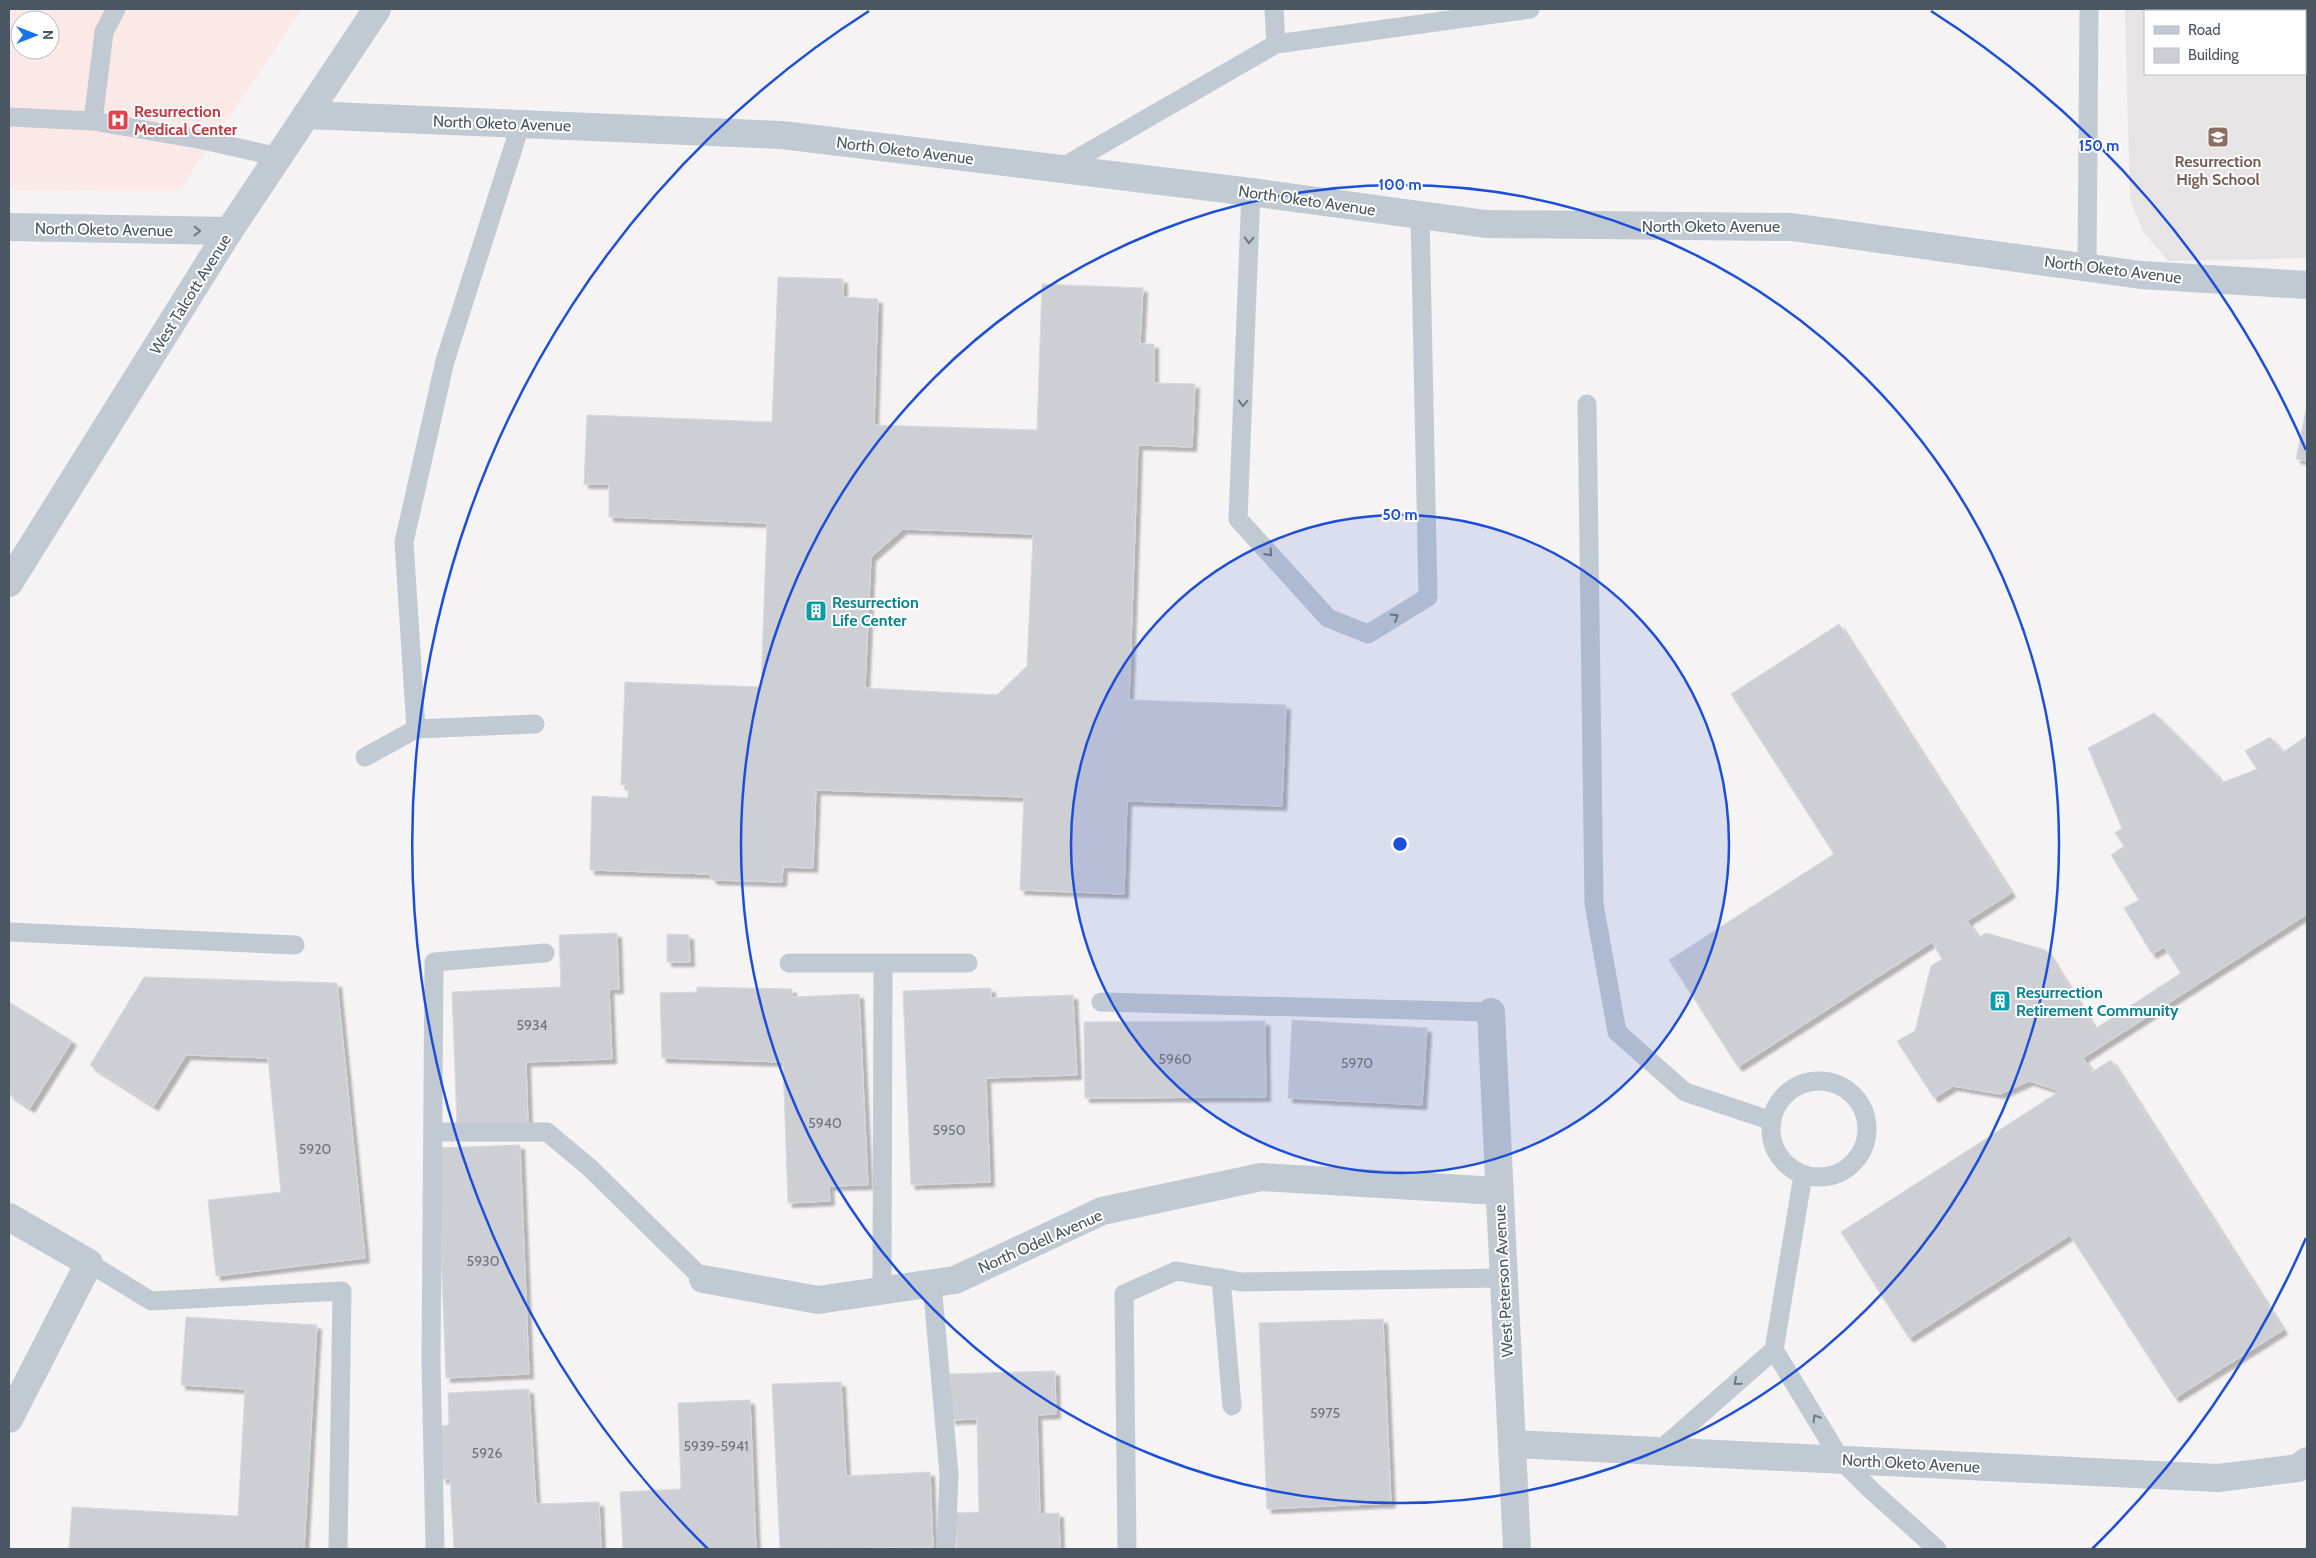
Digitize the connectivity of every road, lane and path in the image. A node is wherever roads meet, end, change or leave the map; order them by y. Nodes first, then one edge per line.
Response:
1 (116, 9) edge
2 (376, 9) edge
3 (1274, 9) edge
4 (1530, 9) edge
5 (2088, 9) edge
6 (1276, 44) junction
7 (306, 115) junction
8 (9, 117) edge
9 (93, 121) junction
10 (521, 123) junction
11 (278, 157) junction
12 (1061, 168) junction
13 (1251, 192) junction
14 (1420, 215) junction
15 (9, 227) edge
16 (230, 231) junction
17 (2087, 268) junction
18 (2307, 285) edge
19 (1588, 404) dead end
20 (9, 584) edge
21 (535, 724) dead end
22 (416, 729) junction
23 (365, 757) dead end
24 (9, 932) edge
25 (295, 945) dead end
26 (545, 953) dead end
27 (789, 963) dead end
28 (883, 963) junction
29 (968, 963) dead end
30 (1101, 1002) dead end
31 (1491, 1012) joint
32 (1772, 1121) junction
33 (433, 1132) junction
34 (1803, 1175) junction
35 (1498, 1191) junction
36 (9, 1216) edge
37 (89, 1262) junction
38 (1221, 1278) junction
39 (1503, 1278) junction
40 (703, 1280) joint
41 (932, 1283) junction
42 (882, 1290) junction
43 (1774, 1350) junction
44 (1232, 1406) dead end
45 (9, 1419) edge
46 (1512, 1444) junction
47 (1659, 1451) junction
48 (1841, 1460) junction
49 (2307, 1461) edge
50 (338, 1549) edge
51 (435, 1549) edge
52 (946, 1549) edge
53 (1126, 1549) edge
54 (1517, 1549) edge
55 (1936, 1549) edge

1 - 9 lane
2 - 7 street, West Talcott Avenue
3 - 6 lane
4 - 6 lane
5 - 17 lane
6 - 12 lane
7 - 10 street, North Oketo Avenue
7 - 11 street, West Talcott Avenue
8 - 9 lane
9 - 11 lane
10 - 12 street, North Oketo Avenue
10 - 22 lane
11 - 16 street, West Talcott Avenue
12 - 13 street, North Oketo Avenue
13 - 14 street, North Oketo Avenue
13 -> 14 lane
14 - 17 street, North Oketo Avenue
15 -> 16 street, North Oketo Avenue
16 - 20 street, West Talcott Avenue
17 - 18 street, North Oketo Avenue
19 - 32 lane
21 - 22 lane
22 - 23 lane
24 - 25 lane
26 - 33 lane
27 - 28 lane
28 - 29 lane
28 - 42 lane
30 - 31 lane
31 - 35 street, West Peterson Avenue
32 - 34 lane
32 - 34 lane
33 - 40 lane
33 - 51 lane
34 - 43 lane
35 - 39 street, West Peterson Avenue
35 - 41 street, North Odell Avenue
36 - 37 street
37 - 45 street
37 - 50 lane
38 - 39 lane
38 - 44 lane
38 - 53 lane
39 - 46 street, West Peterson Avenue
40 - 42 street, North Odell Avenue
41 - 42 street, North Odell Avenue
41 - 52 lane
43 -> 47 lane
48 -> 43 lane
46 - 47 street, North Oketo Avenue
46 - 54 street, West Peterson Avenue
47 - 48 street, North Oketo Avenue
48 - 49 street, North Oketo Avenue
48 - 55 lane

